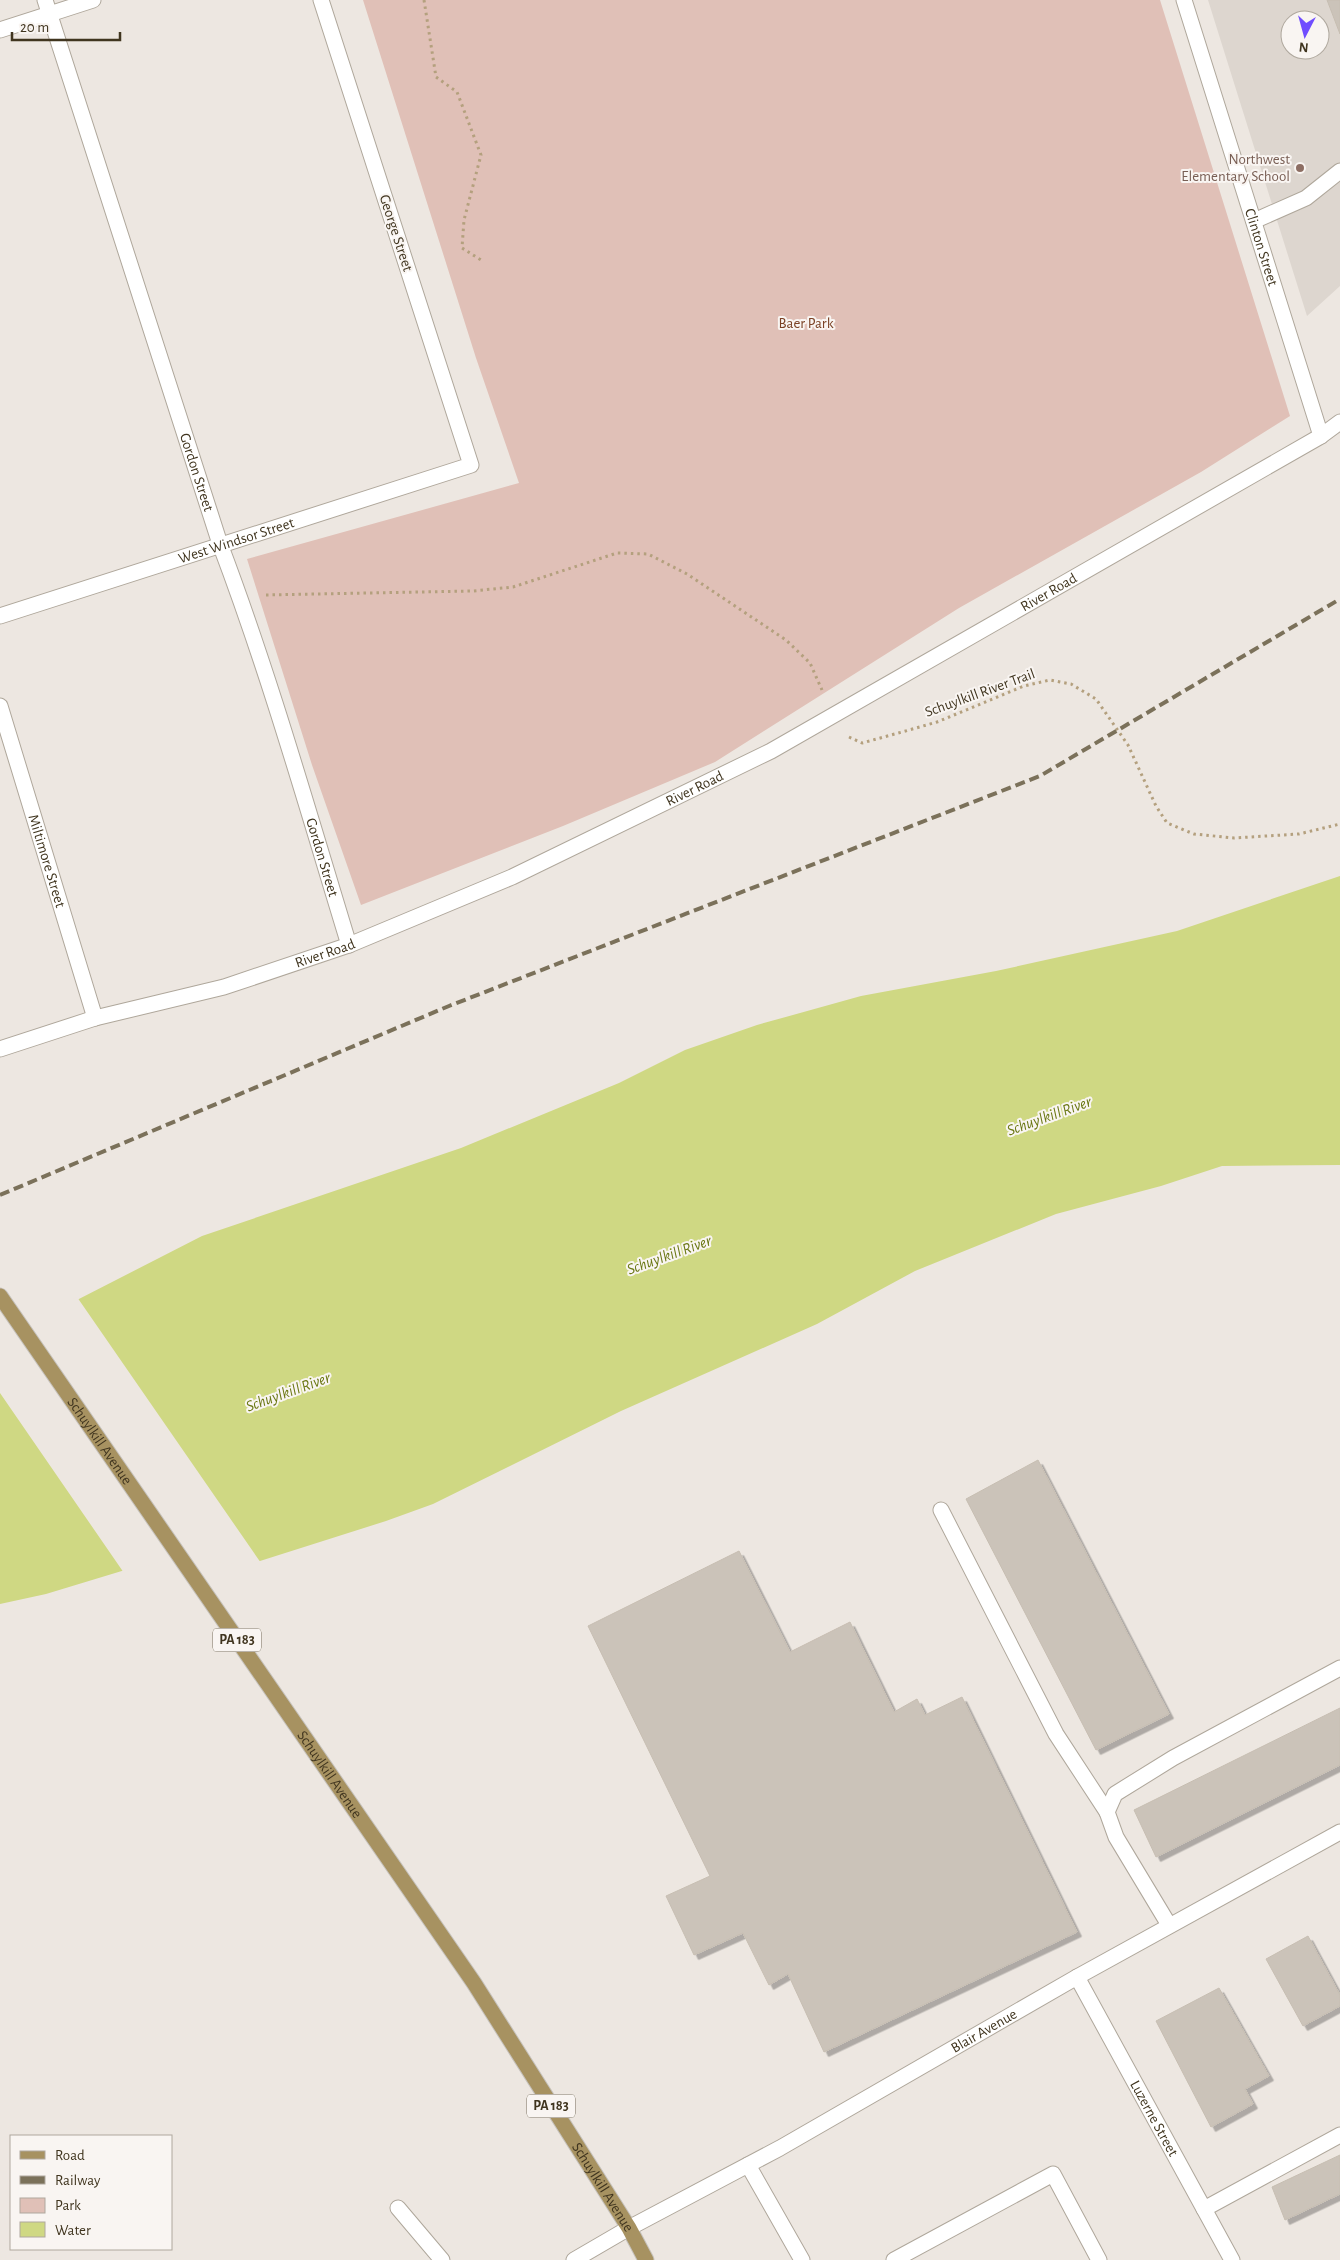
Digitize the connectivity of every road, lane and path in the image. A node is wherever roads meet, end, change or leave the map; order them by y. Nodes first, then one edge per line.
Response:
1 (93, 0) edge
2 (321, 0) edge
3 (424, 0) edge
4 (1184, 0) edge
5 (47, 7) edge
6 (0, 30) edge
7 (1340, 171) edge
8 (1254, 221) junction
9 (481, 260) dead end
10 (1340, 422) edge
11 (1321, 436) junction
12 (471, 465) joint
13 (220, 544) junction
14 (240, 596) junction
15 (0, 616) edge
16 (0, 706) edge
17 (833, 714) junction
18 (1340, 824) edge
19 (349, 945) junction
20 (95, 1018) junction
21 (0, 1049) edge
22 (0, 1296) edge
23 (940, 1510) dead end
24 (1340, 1668) edge
25 (1107, 1812) junction
26 (1340, 1832) edge
27 (1169, 1925) junction
28 (1076, 1977) junction
29 (1340, 2135) edge
30 (748, 2166) junction
31 (398, 2208) dead end
32 (1204, 2209) junction
33 (629, 2228) junction
34 (442, 2260) edge
35 (574, 2260) edge
36 (646, 2260) edge
37 (802, 2260) edge
38 (894, 2260) edge
39 (1099, 2260) edge
40 (1232, 2260) edge

1 - 5 street
2 - 12 street, George Street
3 - 9 path
4 - 8 street, Clinton Street
5 - 6 street
5 - 13 street, Gordon Street
7 - 8 street
8 - 11 street, Clinton Street
10 - 11 street, River Road
11 - 17 street, River Road
12 - 13 street, West Windsor Street
13 - 14 street, Gordon Street
13 - 15 street, West Windsor Street
14 - 17 path, Schuylkill River Trail
14 - 19 street, Gordon Street
16 - 20 street, Miltimore Street
17 - 18 path, Schuylkill River Trail
17 - 19 street, River Road
19 - 20 street, River Road
20 - 21 street, River Road
22 - 33 main road, Schuylkill Avenue / PA 183
23 - 25 street
24 - 25 street
25 - 27 street
26 - 27 street, Blair Avenue
27 - 28 street, Blair Avenue
28 - 30 street, Blair Avenue
28 - 32 street, Luzerne Street
29 - 32 street
30 - 33 street, Blair Avenue
30 - 37 street
31 - 34 street
32 - 40 street, Luzerne Street
33 - 35 street, Blair Avenue
33 - 36 main road, Schuylkill Avenue / PA 183
38 - 39 street

